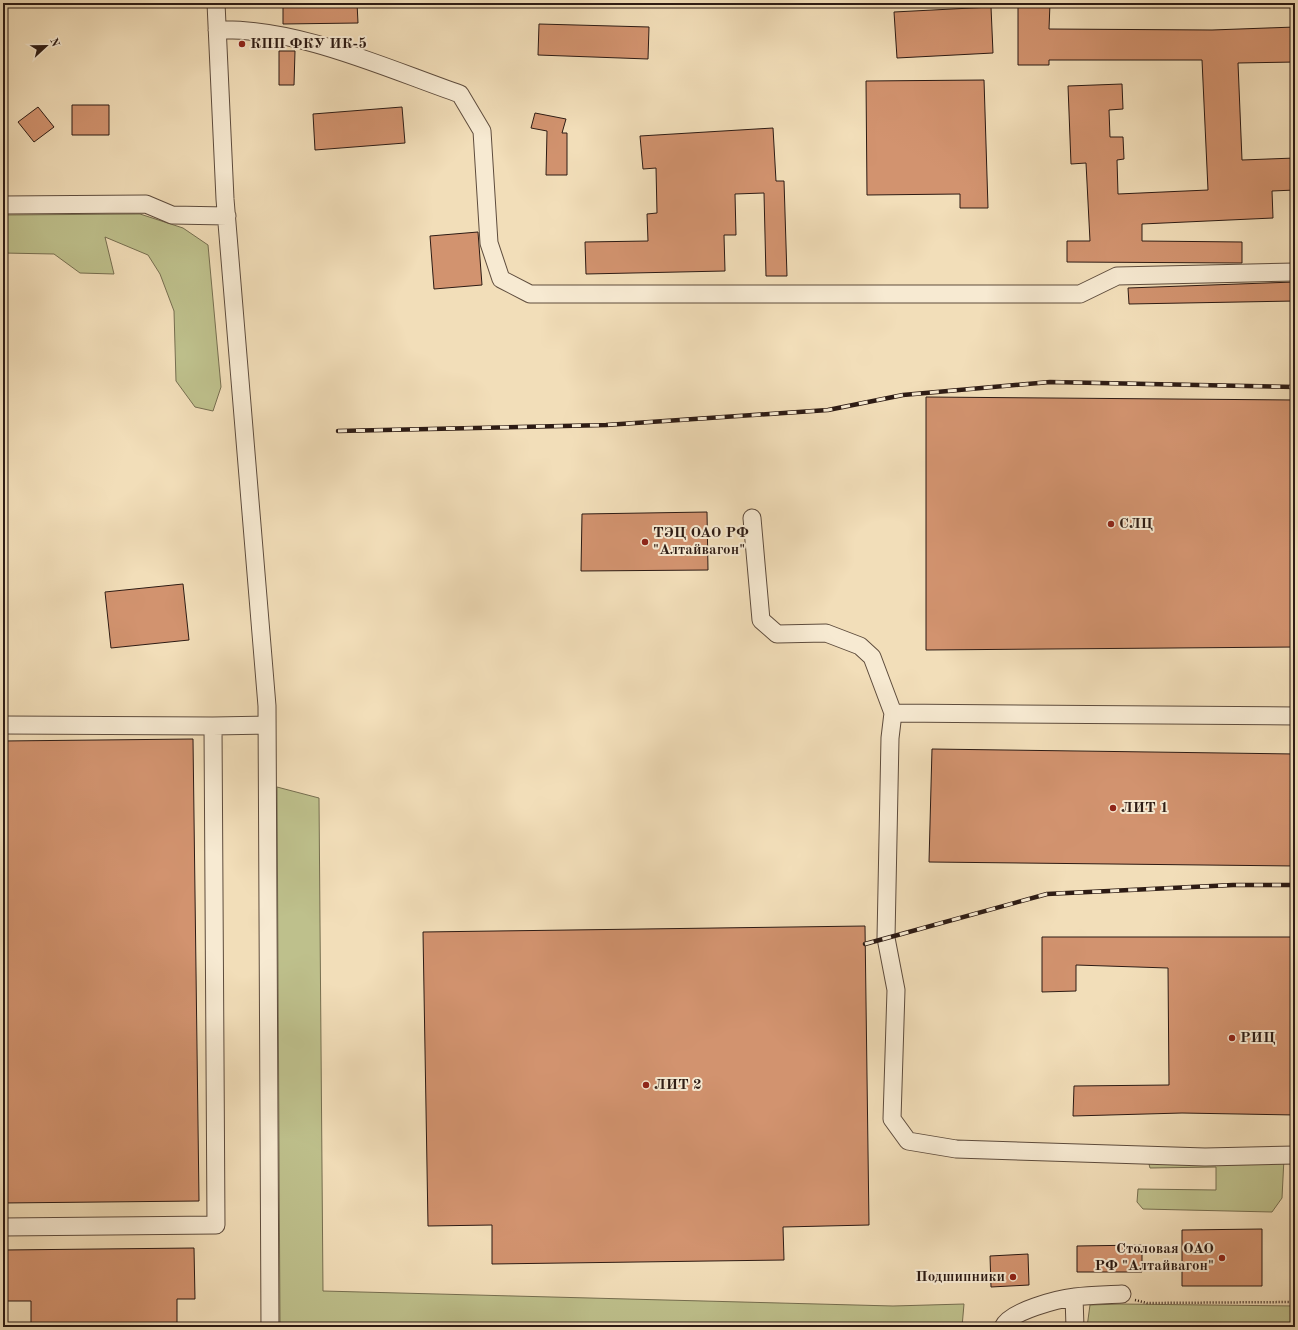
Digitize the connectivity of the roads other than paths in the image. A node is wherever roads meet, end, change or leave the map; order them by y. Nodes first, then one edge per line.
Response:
1 (216, 3) edge
2 (217, 30) junction
3 (3, 205) edge
4 (227, 216) junction
5 (1295, 272) edge
6 (752, 518) dead end
7 (893, 713) junction
8 (1295, 716) edge
9 (3, 725) edge
10 (267, 725) junction
11 (213, 726) junction
12 (1295, 1155) edge
13 (3, 1227) edge
14 (1122, 1294) road end
15 (1074, 1297) junction
16 (270, 1327) edge
17 (1003, 1327) edge
18 (1075, 1327) edge

1 - 2 street
2 - 4 street
2 - 5 street
3 - 4 street
4 - 10 street
6 - 7 street
7 - 8 street
7 - 12 street
9 - 11 street
10 - 11 street
10 - 16 street
11 - 13 street
14 - 15 street
15 - 17 street
15 - 18 street

